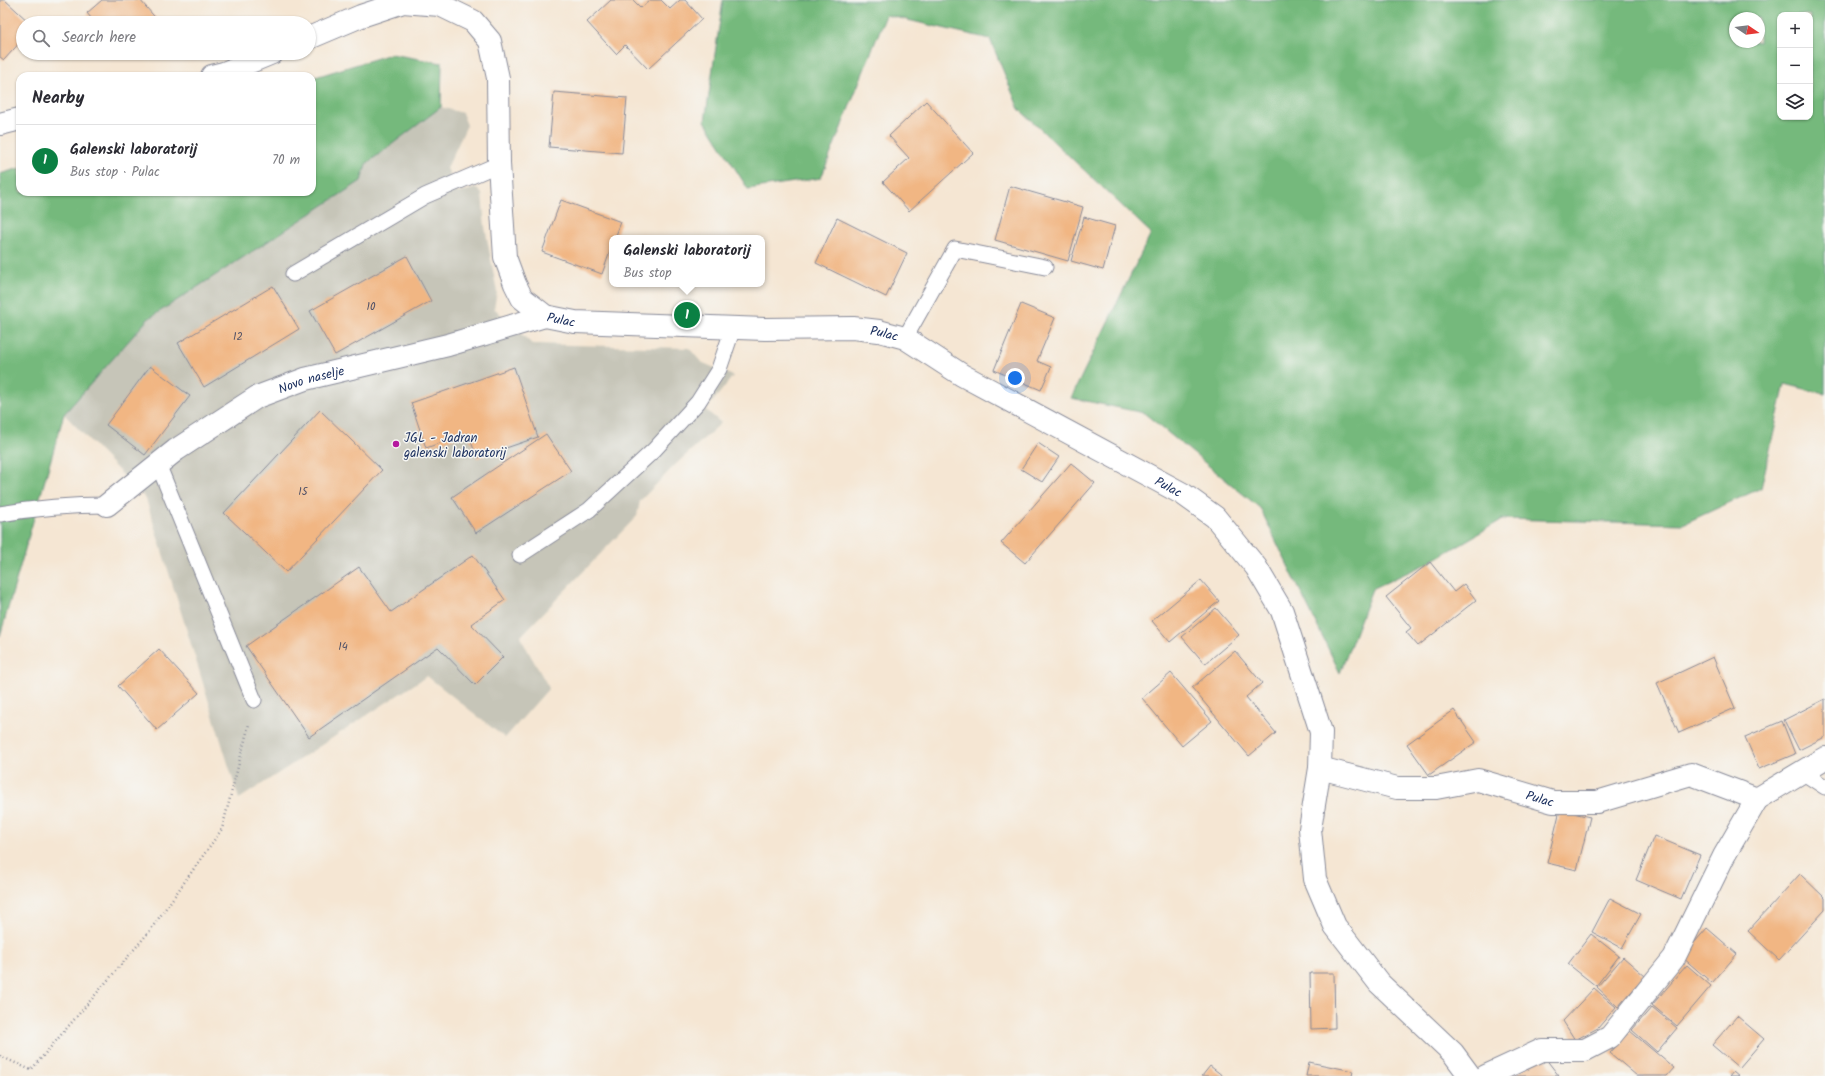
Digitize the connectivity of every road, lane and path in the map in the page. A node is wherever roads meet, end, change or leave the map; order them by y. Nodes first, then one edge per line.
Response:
1 (316, 35) edge
2 (255, 60) edge
3 (226, 72) edge
4 (16, 120) edge
5 (0, 124) edge
6 (499, 164) junction
7 (1045, 267) dead end
8 (293, 274) dead end
9 (545, 316) junction
10 (733, 328) junction
11 (906, 338) junction
12 (158, 464) junction
13 (107, 505) joint
14 (0, 514) edge
15 (520, 555) dead end
16 (254, 700) joint
17 (1825, 758) edge
18 (1320, 768) junction
19 (1802, 772) junction
20 (1825, 786) edge
21 (1757, 799) junction
22 (0, 1056) edge
23 (1470, 1076) edge
24 (1486, 1076) edge

1 - 6 street, Pulac
2 - 3 street
4 - 5 street
6 - 8 lane
6 - 9 street, Pulac
7 - 11 lane
9 - 10 street, Pulac
9 - 12 street, Novo naselje
10 - 11 street, Pulac
10 - 15 lane
11 - 18 street, Pulac
12 - 13 street, Novo naselje
12 - 16 lane
13 - 14 lane
16 - 22 path
17 - 19 street
18 - 21 street, Pulac
18 - 23 street, Pulac
19 - 20 lane
19 - 21 street
21 - 24 street

